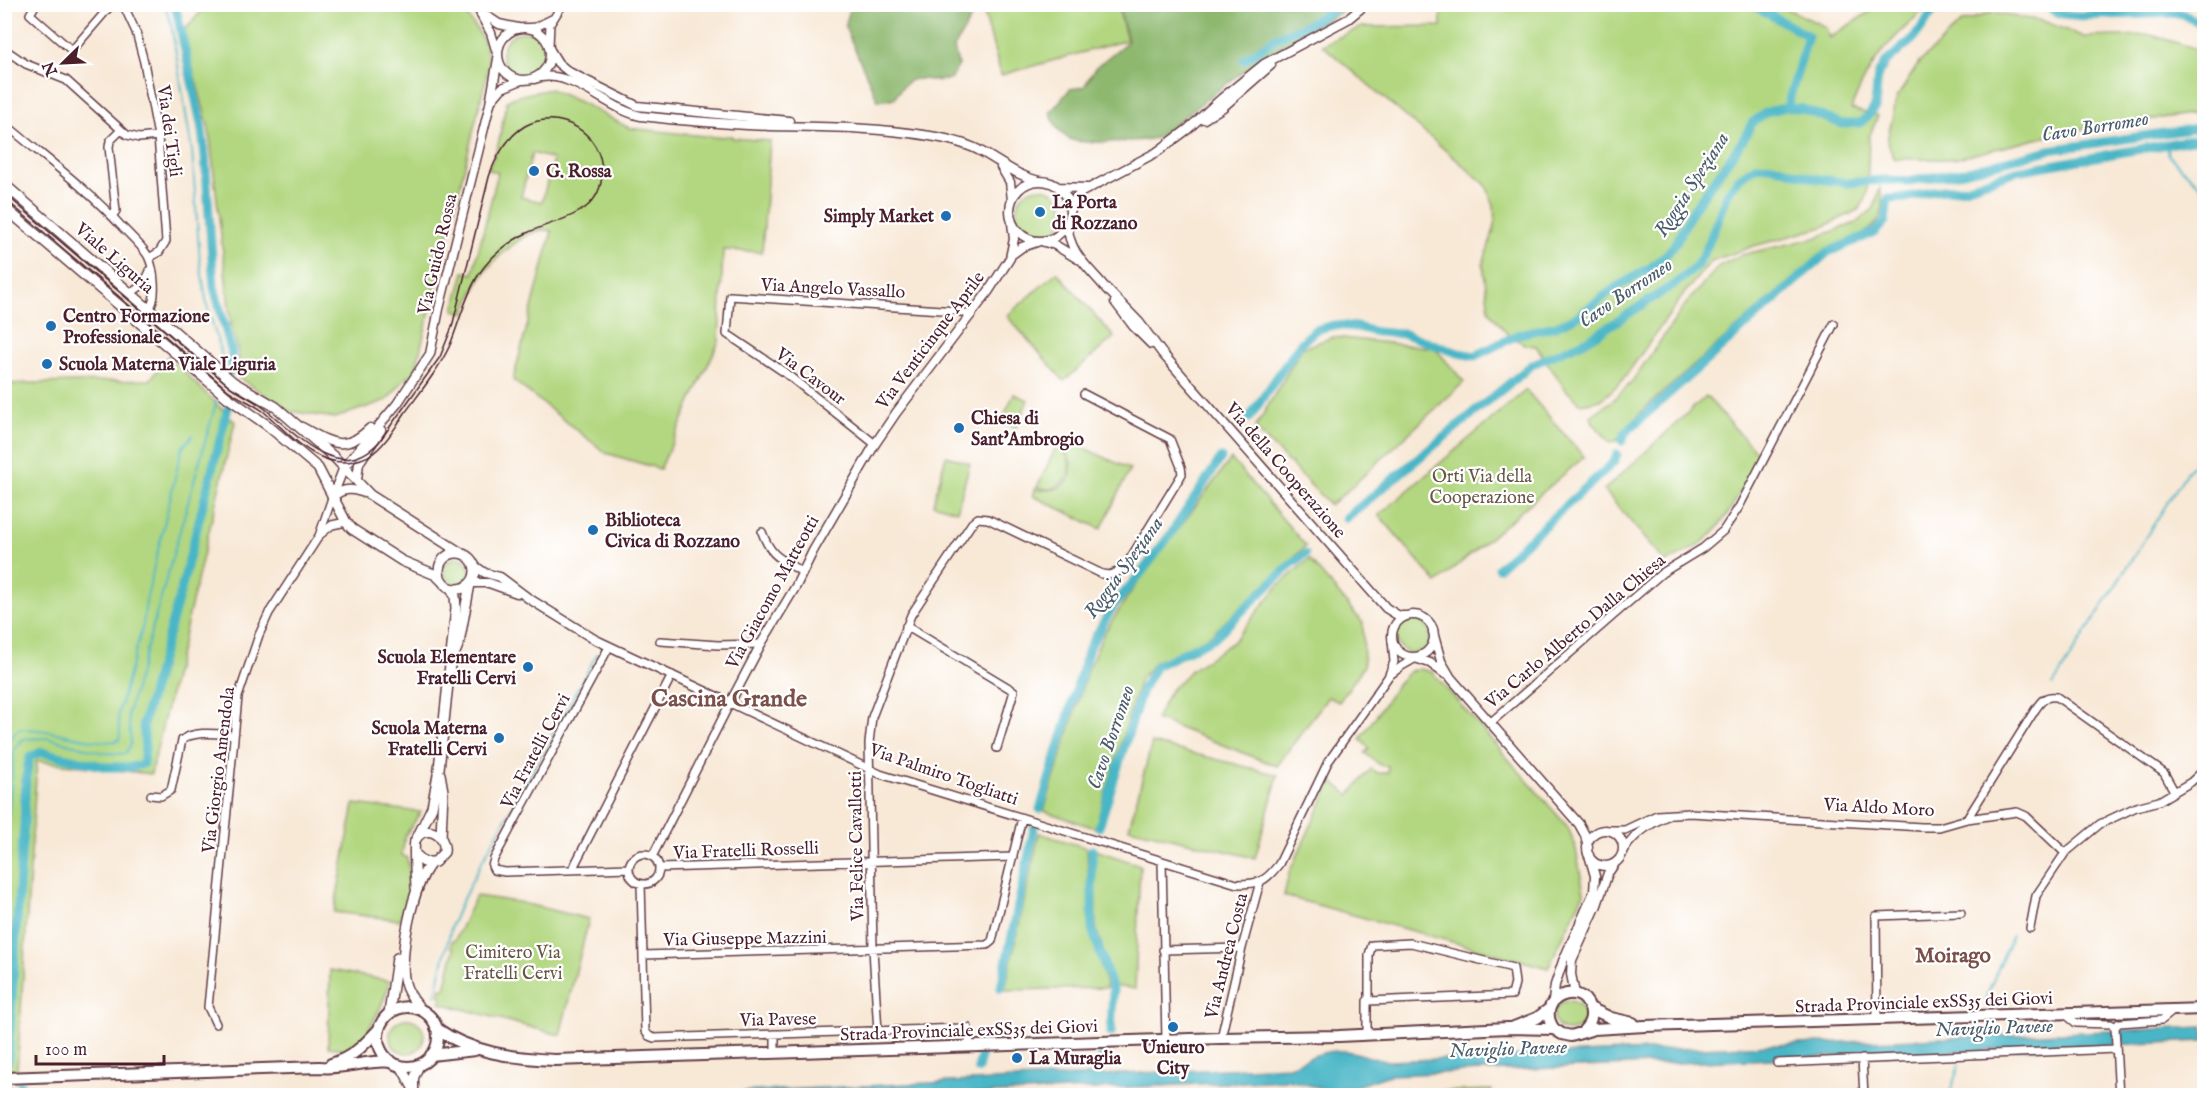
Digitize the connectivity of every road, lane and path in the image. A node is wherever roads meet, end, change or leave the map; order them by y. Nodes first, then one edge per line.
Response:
1 (36, 4) edge
2 (112, 4) edge
3 (123, 4) edge
4 (469, 4) edge
5 (563, 4) edge
6 (1366, 4) edge
7 (479, 12) junction
8 (552, 19) junction
9 (523, 28) junction
10 (550, 48) junction
11 (6, 54) edge
12 (498, 57) junction
13 (534, 79) junction
14 (523, 81) junction
15 (490, 104) junction
16 (4, 123) edge
17 (810, 125) junction
18 (121, 130) junction
19 (158, 136) junction
20 (997, 162) junction
21 (1039, 181) junction
22 (4, 184) edge
23 (1058, 187) junction
24 (1087, 188) junction
25 (1011, 201) junction
26 (4, 207) edge
27 (112, 216) junction
28 (1070, 216) junction
29 (1012, 223) junction
30 (1039, 242) junction
31 (1011, 255) junction
32 (149, 258) junction
33 (1081, 260) junction
34 (151, 268) junction
35 (129, 293) junction
36 (149, 309) junction
37 (971, 315) junction
38 (1834, 324) dead end
39 (727, 334) joint
40 (1084, 394) dead end
41 (397, 404) junction
42 (294, 423) junction
43 (875, 444) junction
44 (344, 467) junction
45 (357, 479) junction
46 (370, 495) junction
47 (332, 498) junction
48 (346, 522) junction
49 (762, 532) dead end
50 (319, 536) junction
51 (461, 553) junction
52 (475, 566) junction
53 (802, 572) junction
54 (442, 581) junction
55 (470, 584) junction
56 (451, 588) junction
57 (528, 598) junction
58 (1386, 608) junction
59 (1405, 616) junction
60 (906, 626) junction
61 (1433, 632) junction
62 (1392, 636) junction
63 (660, 641) dead end
64 (761, 644) junction
65 (609, 647) junction
66 (1416, 656) junction
67 (452, 660) junction
68 (672, 675) junction
69 (1388, 677) junction
70 (1451, 678) junction
71 (730, 703) junction
72 (1490, 723) junction
73 (234, 735) junction
74 (997, 748) dead end
75 (869, 768) junction
76 (439, 770) junction
77 (2205, 770) edge
78 (2174, 791) junction
79 (151, 795) dead end
80 (1675, 813) junction
81 (1022, 818) junction
82 (1574, 819) junction
83 (1967, 819) junction
84 (1606, 830) junction
85 (418, 836) junction
86 (441, 837) junction
87 (1588, 851) junction
88 (1623, 853) junction
89 (2065, 853) junction
90 (416, 855) junction
91 (653, 855) junction
92 (1013, 857) junction
93 (872, 861) junction
94 (1162, 861) junction
95 (1616, 862) junction
96 (431, 863) junction
97 (629, 868) junction
98 (660, 868) junction
99 (572, 870) junction
100 (1260, 882) junction
101 (641, 884) junction
102 (417, 894) junction
103 (1961, 914) dead end
104 (2030, 928) dead end
105 (404, 942) junction
106 (1242, 948) junction
107 (873, 949) junction
108 (1163, 950) junction
109 (644, 955) junction
110 (1575, 994) junction
111 (1369, 1001) junction
112 (1551, 1005) junction
113 (1590, 1008) junction
114 (2205, 1009) edge
115 (422, 1010) junction
116 (2175, 1010) junction
117 (389, 1014) junction
118 (2065, 1014) junction
119 (1876, 1020) junction
120 (216, 1024) dead end
121 (1645, 1026) junction
122 (2115, 1027) junction
123 (436, 1028) junction
124 (1508, 1028) junction
125 (379, 1029) junction
126 (1554, 1029) junction
127 (1584, 1030) junction
128 (878, 1032) junction
129 (775, 1034) junction
130 (1367, 1035) junction
131 (1221, 1038) junction
132 (1166, 1040) junction
133 (970, 1047) junction
134 (478, 1049) junction
135 (2116, 1049) junction
136 (775, 1053) junction
137 (431, 1055) junction
138 (1862, 1059) junction
139 (396, 1063) junction
140 (1777, 1063) dead end
141 (420, 1064) junction
142 (319, 1067) junction
143 (4, 1078) edge
144 (415, 1092) edge
145 (1864, 1095) edge
146 (2119, 1095) edge

1 - 2 street
3 - 19 street, Via dei Tigli
4 - 7 street, Via Guido Rossa
5 - 8 street
6 - 24 street
7 - 9 street, Via Guido Rossa
7 - 12 street, Via Guido Rossa
8 - 9 street
8 - 10 street
9 - 10 street
9 - 12 street
10 - 13 street
10 - 17 street
11 - 18 street
12 - 14 street
12 - 15 street, Via Guido Rossa
13 - 14 street
13 - 17 street
14 - 15 street
15 - 41 street, Via Guido Rossa
16 - 27 street
17 - 20 street
18 - 19 street
18 - 27 street
19 - 32 street, Via dei Tigli
20 - 21 street
20 - 25 street
21 - 23 street
21 - 25 street
22 - 35 main road, Viale Liguria
23 - 24 street
23 - 28 street
24 - 28 street
25 - 29 street
26 - 47 main road, Viale Liguria
27 - 32 street
28 - 30 street
28 - 33 street, Via della Cooperazione
29 - 30 street
29 - 31 street, Via Venticinque Aprile
30 - 31 street
30 - 33 street, Via della Cooperazione
31 - 37 street, Via Venticinque Aprile
32 - 34 street
33 - 58 street, Via della Cooperazione
34 - 35 street
34 - 36 street
35 - 36 main road, Viale Liguria
36 - 42 main road, Viale Liguria
37 - 39 street, Via Angelo Vassallo
37 - 43 street, Via Venticinque Aprile
38 - 72 street, Via Carlo Alberto Dalla Chiesa
39 - 43 street, Via Cavour
40 - 60 street, Via Felice Cavallotti
41 - 42 street, Via Guido Rossa
41 - 44 street, Via Guido Rossa
41 - 45 street, Via Guido Rossa
42 - 44 main road, Viale Liguria
43 - 53 street, Via Giacomo Matteotti
44 - 45 main road, Viale Liguria
44 - 47 street, Via Guido Rossa
45 - 46 main road, Viale Liguria
46 - 47 street
46 - 51 main road, Viale Liguria
47 - 48 main road, Viale Liguria
47 - 50 street, Via Giorgio Amendola
48 - 50 street, Via Giorgio Amendola
48 - 54 main road
49 - 53 street
50 - 73 street, Via Giorgio Amendola
51 - 52 main road
51 - 54 main road
52 - 55 main road
52 - 57 street, Via Palmiro Togliatti
53 - 64 street, Via Giacomo Matteotti
54 - 56 main road
55 - 56 main road
55 - 57 street, Via Palmiro Togliatti
55 - 67 main road
56 - 67 main road
57 - 65 street, Via Palmiro Togliatti
58 - 59 street, Via della Cooperazione
58 - 62 street, Via della Cooperazione
59 - 61 street
59 - 62 street
60 - 74 street
60 - 75 street, Via Felice Cavallotti
61 - 66 street
61 - 70 street
62 - 66 street
62 - 69 street
63 - 64 street
64 - 71 street, Via Giacomo Matteotti
65 - 68 street, Via Palmiro Togliatti
65 - 99 street, Via Fratelli Cervi
66 - 69 street
66 - 70 street
67 - 76 main road
68 - 71 street, Via Palmiro Togliatti
68 - 99 street
69 - 100 street, Via Palmiro Togliatti
70 - 72 street
71 - 75 street, Via Palmiro Togliatti
71 - 91 street, Via Giacomo Matteotti
72 - 82 street
73 - 79 street
73 - 120 street, Via Giorgio Amendola
75 - 81 street, Via Palmiro Togliatti
75 - 93 street, Via Felice Cavallotti
76 - 85 main road
76 - 86 main road
77 - 78 street
78 - 83 street
78 - 89 street
80 - 83 street, Via Aldo Moro
80 - 84 street, Via Aldo Moro
80 - 88 street, Via Aldo Moro
81 - 92 street
81 - 94 street, Via Palmiro Togliatti
82 - 84 street
82 - 87 street
83 - 89 street, Via Aldo Moro
84 - 87 street
84 - 88 street
85 - 86 main road
85 - 90 main road
86 - 96 main road
87 - 95 street
87 - 112 street
88 - 95 street
89 - 104 street
90 - 96 main road
90 - 102 main road
91 - 97 street
91 - 98 street
92 - 93 street, Via Fratelli Rosselli
92 - 107 street, Via Giuseppe Mazzini
93 - 98 street, Via Fratelli Rosselli
93 - 107 street, Via Felice Cavallotti
94 - 100 street, Via Palmiro Togliatti
94 - 108 street
95 - 110 street
96 - 102 main road
97 - 99 street
97 - 101 street
98 - 101 street
100 - 106 street, Via Andrea Costa
101 - 109 street
102 - 105 main road
103 - 119 street
105 - 115 main road
105 - 117 main road
106 - 108 street
106 - 131 street, Via Andrea Costa
107 - 109 street, Via Giuseppe Mazzini
107 - 128 street, Via Felice Cavallotti
108 - 132 street
109 - 129 street, Via Pavese
110 - 112 main road
110 - 113 main road
111 - 111 street
111 - 130 street
112 - 124 main road
112 - 126 main road
113 - 121 main road
113 - 127 main road
114 - 116 main road, Strada Provinciale exSS35 dei Giovi
115 - 117 main road
115 - 123 main road
116 - 118 main road, Strada Provinciale exSS35 dei Giovi
116 - 122 street
117 - 125 main road
118 - 119 main road, Strada Provinciale exSS35 dei Giovi
118 - 122 street
119 - 121 main road, Strada Provinciale exSS35 dei Giovi
121 - 127 main road
122 - 135 street
123 - 134 main road, Strada Provinciale exSS35 dei Giovi
123 - 137 main road
124 - 126 main road
124 - 130 main road, Strada Provinciale exSS35 dei Giovi
125 - 139 main road
125 - 142 main road
126 - 127 main road
128 - 129 street, Via Pavese
128 - 133 street, Via Pavese
129 - 136 street
130 - 131 main road, Strada Provinciale exSS35 dei Giovi
131 - 132 main road, Strada Provinciale exSS35 dei Giovi
132 - 133 main road, Strada Provinciale exSS35 dei Giovi
133 - 136 main road, Strada Provinciale exSS35 dei Giovi
134 - 136 main road, Strada Provinciale exSS35 dei Giovi
134 - 137 main road
135 - 138 street
135 - 146 street
137 - 141 main road
138 - 140 street
138 - 145 street
139 - 141 main road
139 - 142 main road
139 - 144 street
141 - 144 street
142 - 143 main road

